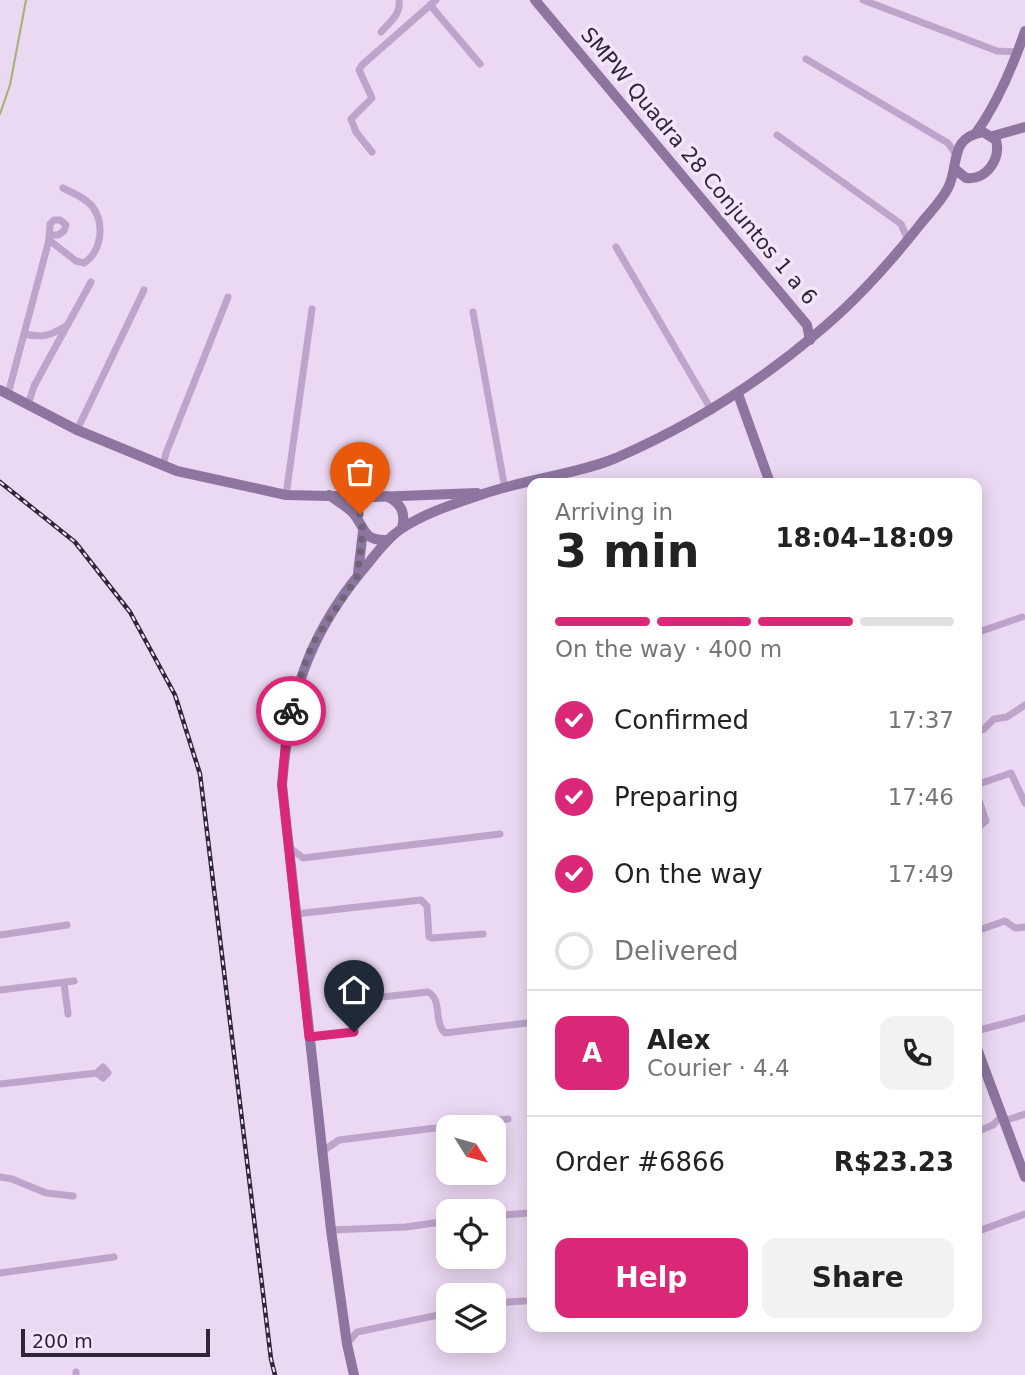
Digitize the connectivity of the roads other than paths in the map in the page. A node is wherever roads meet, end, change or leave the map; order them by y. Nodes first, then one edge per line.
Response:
1 (399, 0) edge
2 (535, 0) edge
3 (863, 0) edge
4 (433, 3) edge
5 (1025, 31) edge
6 (381, 32) dead end
7 (996, 51) junction
8 (1018, 52) junction
9 (806, 59) dead end
10 (480, 64) dead end
11 (1013, 65) junction
12 (1025, 127) edge
13 (777, 135) dead end
14 (989, 137) junction
15 (958, 148) junction
16 (372, 152) dead end
17 (956, 170) junction
18 (966, 178) junction
19 (63, 188) dead end
20 (947, 191) junction
21 (901, 224) junction
22 (918, 226) junction
23 (908, 240) junction
24 (615, 247) dead end
25 (91, 282) dead end
26 (144, 290) dead end
27 (228, 297) dead end
28 (312, 309) dead end
29 (473, 312) dead end
30 (807, 325) junction
31 (66, 326) junction
32 (824, 328) junction
33 (24, 334) junction
34 (810, 340) junction
35 (4, 392) edge
36 (738, 394) junction
37 (29, 405) junction
38 (712, 411) junction
39 (77, 430) junction
40 (163, 466) junction
41 (545, 478) edge
42 (768, 478) edge
43 (527, 483) edge
44 (505, 489) junction
45 (486, 493) junction
46 (286, 495) junction
47 (329, 495) junction
48 (381, 496) junction
49 (361, 526) junction
50 (402, 528) junction
51 (387, 540) junction
52 (357, 577) junction
53 (1022, 617) dead end
54 (982, 631) edge
55 (1025, 705) edge
56 (982, 730) edge
57 (982, 783) edge
58 (1025, 803) edge
59 (982, 809) edge
60 (982, 827) edge
61 (500, 834) dead end
62 (288, 847) junction
63 (303, 858) junction
64 (291, 874) junction
65 (295, 914) junction
66 (67, 925) dead end
67 (1025, 927) edge
68 (982, 929) edge
69 (483, 933) dead end
70 (0, 935) edge
71 (74, 981) dead end
72 (64, 983) junction
73 (0, 990) edge
74 (68, 1014) dead end
75 (1025, 1018) edge
76 (527, 1023) dead end
77 (982, 1029) edge
78 (309, 1037) junction
79 (982, 1064) edge
80 (97, 1073) dead end
81 (0, 1084) edge
82 (1025, 1114) edge
83 (508, 1119) dead end
84 (1001, 1122) junction
85 (320, 1128) junction
86 (982, 1130) edge
87 (339, 1140) junction
88 (323, 1151) junction
89 (1025, 1175) edge
90 (0, 1177) edge
91 (73, 1196) dead end
92 (527, 1213) edge
93 (1025, 1214) edge
94 (506, 1215) edge
95 (436, 1223) edge
96 (331, 1230) junction
97 (982, 1230) edge
98 (114, 1257) dead end
99 (0, 1273) edge
100 (524, 1301) dead end
101 (506, 1302) edge
102 (436, 1316) edge
103 (345, 1323) junction
104 (357, 1332) junction
105 (347, 1344) junction
106 (354, 1375) edge

1 - 6 street
2 - 30 street, SMPW Quadra 28 Conjuntos 1 a 6
3 - 7 street
4 - 10 street
4 - 16 street
5 - 8 street
7 - 8 street
7 - 11 street
8 - 11 street
9 - 15 street
11 - 14 street
12 - 14 street
13 - 21 street
14 - 15 street
14 - 18 street
15 - 17 street
17 - 18 street
17 - 20 street
18 - 20 street
19 - 33 street
20 - 22 street
21 - 22 street
21 - 23 street
22 - 23 street
23 - 32 street
24 - 38 street
25 - 31 street
26 - 39 street
27 - 40 street
28 - 46 street
29 - 44 street
30 - 32 street, SMPW Quadra 28 Conjuntos 1 a 6
30 - 34 street, SMPW Quadra 28 Conjuntos 1 a 6
31 - 33 street
31 - 37 street
32 - 34 street
33 - 35 street
34 - 36 street
35 - 37 street
36 - 38 street
36 - 42 street
37 - 39 street
38 - 41 street
39 - 40 street
40 - 46 street
43 - 44 street
44 - 45 street
45 - 48 street
45 - 50 street
46 - 47 street
47 - 48 street
47 - 49 street
48 - 49 street
48 - 50 street
49 - 51 street
49 - 52 street
50 - 51 street
51 - 52 street
52 - 62 street
53 - 54 street
55 - 56 street
57 - 58 street
59 - 60 street
61 - 63 street
62 - 63 street
62 - 64 street
63 - 64 street
64 - 65 street
65 - 69 street
65 - 78 street
66 - 70 street
67 - 68 street
71 - 72 street
72 - 73 street
72 - 74 street
75 - 77 street
76 - 78 street
78 - 85 street
79 - 84 street
80 - 81 street
82 - 84 street
83 - 87 street
84 - 86 street
84 - 89 street
85 - 87 street
85 - 88 street
87 - 88 street
88 - 96 street
90 - 91 street
92 - 94 street
93 - 97 street
95 - 96 street
96 - 103 street
98 - 99 street
100 - 101 street
102 - 104 street
103 - 104 street
103 - 105 street
104 - 105 street
105 - 106 street

